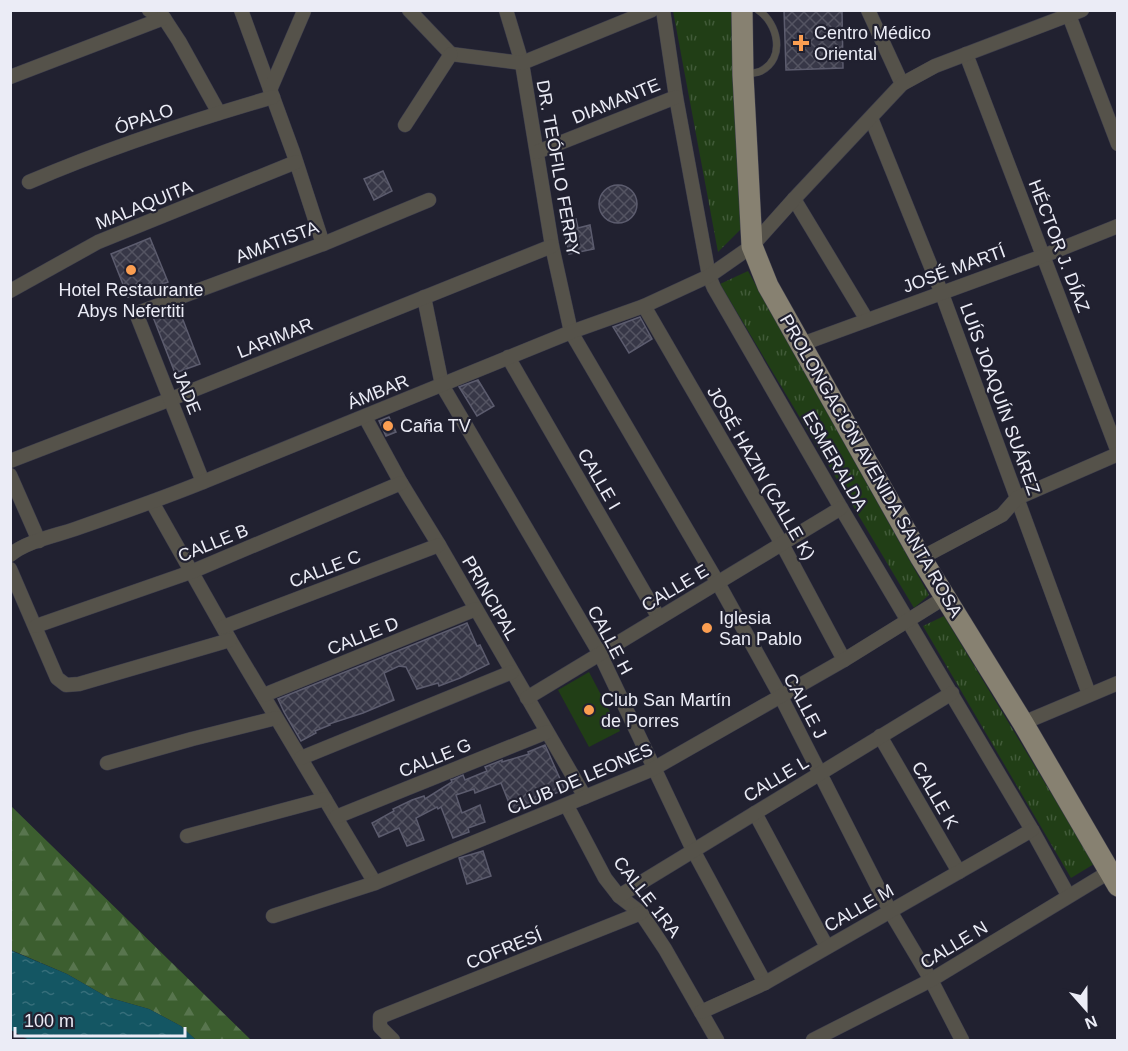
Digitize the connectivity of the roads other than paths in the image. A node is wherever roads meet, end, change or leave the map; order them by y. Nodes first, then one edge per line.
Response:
1 (149, 10) edge
2 (241, 10) edge
3 (409, 10) edge
4 (506, 10) edge
5 (652, 10) edge
6 (663, 10) edge
7 (742, 10) edge
8 (758, 10) edge
9 (868, 10) edge
10 (304, 11) edge
11 (1073, 12) edge
12 (164, 18) junction
13 (451, 54) junction
14 (966, 54) junction
15 (522, 63) junction
16 (743, 75) junction
17 (10, 77) edge
18 (902, 84) junction
19 (272, 94) junction
20 (676, 97) junction
21 (219, 113) junction
22 (872, 118) junction
23 (405, 125) dead end
24 (1118, 144) edge
25 (537, 152) junction
26 (296, 162) junction
27 (28, 182) dead end
28 (794, 199) junction
29 (429, 200) dead end
30 (1118, 226) edge
31 (323, 244) junction
32 (552, 246) junction
33 (752, 246) junction
34 (1043, 256) junction
35 (709, 276) junction
36 (10, 291) edge
37 (942, 294) junction
38 (424, 297) junction
39 (644, 306) junction
40 (138, 315) joint
41 (867, 320) junction
42 (571, 332) junction
43 (802, 344) junction
44 (508, 357) junction
45 (442, 385) junction
46 (171, 399) junction
47 (365, 417) junction
48 (1118, 453) edge
49 (10, 461) edge
50 (10, 475) edge
51 (203, 482) junction
52 (401, 483) junction
53 (1017, 498) junction
54 (152, 502) junction
55 (841, 508) junction
56 (39, 541) junction
57 (782, 544) junction
58 (439, 545) junction
59 (10, 555) edge
60 (921, 558) junction
61 (10, 569) edge
62 (191, 572) junction
63 (718, 583) junction
64 (944, 598) junction
65 (476, 609) junction
66 (659, 618) junction
67 (908, 620) junction
68 (36, 626) junction
69 (223, 627) junction
70 (230, 640) junction
71 (600, 654) junction
72 (844, 660) junction
73 (512, 672) junction
74 (1118, 683) edge
75 (952, 693) junction
76 (1089, 694) junction
77 (264, 695) junction
78 (780, 695) junction
79 (527, 698) junction
80 (276, 718) junction
81 (1023, 723) junction
82 (547, 732) junction
83 (880, 736) junction
84 (301, 758) junction
85 (107, 763) dead end
86 (653, 769) junction
87 (820, 773) junction
88 (585, 797) junction
89 (325, 799) junction
90 (567, 806) junction
91 (755, 813) junction
92 (336, 817) junction
93 (1032, 830) junction
94 (187, 836) dead end
95 (693, 850) junction
96 (959, 872) junction
97 (1113, 879) edge
98 (375, 883) junction
99 (1068, 895) junction
100 (619, 896) junction
101 (890, 911) junction
102 (641, 913) junction
103 (273, 916) dead end
104 (827, 947) junction
105 (931, 980) junction
106 (765, 983) junction
107 (701, 1012) junction
108 (393, 1041) edge
109 (717, 1041) edge
110 (813, 1041) edge
111 (962, 1041) edge

1 - 12 street
2 - 19 street
3 - 13 street
4 - 15 street, DR. TEÓFILO FERRY
5 - 15 street
6 - 20 street, ESMERALDA
7 - 16 main road, PROLONGACIÓN AVENIDA SANTA ROSA
8 - 16 lane
9 - 18 street
10 - 19 street
11 - 14 street, ÁMBAR
11 - 24 street
12 - 17 street
12 - 21 street
13 - 15 street
13 - 23 street
14 - 18 street, ÁMBAR
14 - 34 street, HÉCTOR J. DÍAZ
15 - 25 street, DR. TEÓFILO FERRY
16 - 33 main road, PROLONGACIÓN AVENIDA SANTA ROSA
18 - 22 street, ÁMBAR
19 - 21 street, ÓPALO
19 - 26 street
20 - 25 street, DIAMANTE
20 - 35 street, ESMERALDA
21 - 27 street, ÓPALO
22 - 28 street, ÁMBAR
22 - 37 street, LUÍS JOAQUÍN SUÁREZ
25 - 32 street, DR. TEÓFILO FERRY
26 - 31 street
26 - 36 street, MALAQUITA
28 - 33 street, ÁMBAR
28 - 41 street
29 - 31 street, AMATISTA
30 - 34 street, JOSÉ MARTÍ
31 - 40 street, AMATISTA
32 - 38 street, LARIMAR
32 - 42 street, DR. TEÓFILO FERRY
33 - 35 street, ÁMBAR
33 - 43 main road, PROLONGACIÓN AVENIDA SANTA ROSA
34 - 37 street, JOSÉ MARTÍ
34 - 48 street, HÉCTOR J. DÍAZ
35 - 39 street, ÁMBAR
35 - 55 street, ESMERALDA
37 - 41 street, JOSÉ MARTÍ
37 - 53 street, LUÍS JOAQUÍN SUÁREZ
38 - 45 street, CALLE H
38 - 46 street, LARIMAR
39 - 42 street, ÁMBAR
39 - 57 street, JOSÉ HAZIN (CALLE K)
40 - 46 street, JADE
41 - 43 street, JOSÉ MARTÍ
42 - 44 street, ÁMBAR
42 - 63 street, CALLE J
43 - 60 main road, PROLONGACIÓN AVENIDA SANTA ROSA
44 - 45 street, ÁMBAR
44 - 66 street, CALLE I
45 - 47 street, ÁMBAR
45 - 71 street, CALLE H
46 - 49 street, LARIMAR
46 - 51 street, JADE
47 - 51 street, ÁMBAR
47 - 52 street, PRINCIPAL
48 - 53 street
50 - 56 street
51 - 54 street, ÁMBAR
52 - 58 street, PRINCIPAL
52 - 62 street, CALLE B
53 - 60 street
53 - 76 street, LUÍS JOAQUÍN SUÁREZ
54 - 56 street, ÁMBAR
54 - 62 street
55 - 57 street, CALLE E
55 - 67 street, ESMERALDA
56 - 59 street, ÁMBAR
57 - 63 street, CALLE E
57 - 72 street, JOSÉ HAZIN (CALLE K)
58 - 65 street, PRINCIPAL
58 - 69 street, CALLE C
60 - 64 main road, PROLONGACIÓN AVENIDA SANTA ROSA
61 - 68 street
62 - 68 street, CALLE B
62 - 69 street
63 - 66 street, CALLE E
63 - 78 street, CALLE J
64 - 67 street, CLUB DE LEONES
64 - 81 main road, PROLONGACIÓN AVENIDA SANTA ROSA
65 - 73 street, PRINCIPAL
65 - 77 street, CALLE D
66 - 71 street, CALLE E
67 - 72 street, CLUB DE LEONES
67 - 75 street, ESMERALDA
68 - 70 street
69 - 70 street
70 - 77 street
71 - 79 street, CALLE E
71 - 86 street, CALLE H
72 - 78 street, CLUB DE LEONES
73 - 79 street, PRINCIPAL
73 - 84 street
74 - 76 street
75 - 83 street, CALLE L
75 - 93 street, ESMERALDA
76 - 81 street
77 - 80 street
78 - 86 street, CLUB DE LEONES
78 - 87 street, CALLE J
79 - 82 street, PRINCIPAL
80 - 84 street
80 - 85 street
81 - 97 main road, PROLONGACIÓN AVENIDA SANTA ROSA
82 - 88 street, PRINCIPAL
82 - 92 street, CALLE G
83 - 87 street, CALLE L
83 - 96 street, CALLE K
84 - 89 street
86 - 88 street, CLUB DE LEONES
86 - 95 street, CALLE H
87 - 91 street, CALLE L
87 - 101 street, CALLE J
88 - 90 street, CLUB DE LEONES
89 - 92 street
89 - 94 street
90 - 98 street, CLUB DE LEONES
90 - 100 street, CALLE 1RA
91 - 95 street, CALLE L
91 - 104 street
92 - 98 street
93 - 96 street, CALLE M
93 - 99 street, ESMERALDA
95 - 100 street, CALLE L
95 - 106 street, CALLE H
96 - 101 street, CALLE M
97 - 99 street, CALLE N
98 - 103 street, CLUB DE LEONES
99 - 105 street, CALLE N
100 - 102 street, CALLE 1RA
101 - 104 street, CALLE M
101 - 105 street, CALLE J
102 - 107 street, CALLE 1RA
102 - 108 street, COFRESÍ
104 - 106 street, CALLE M
105 - 110 street, CALLE N
105 - 111 street, CALLE J
106 - 107 street, CALLE M
107 - 109 street, CALLE 1RA

